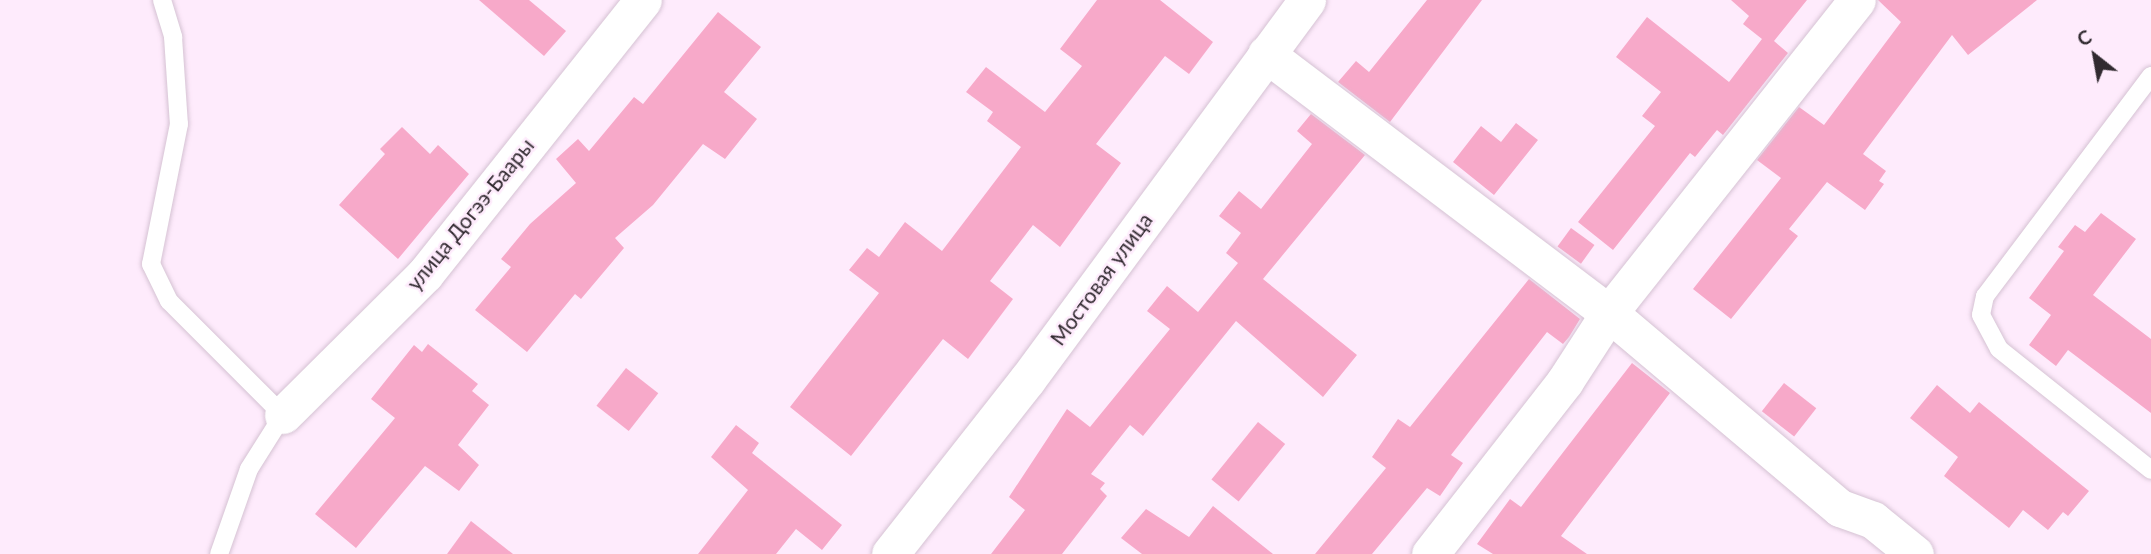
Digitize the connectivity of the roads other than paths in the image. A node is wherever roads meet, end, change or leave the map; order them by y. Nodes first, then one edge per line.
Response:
1 (162, 0) edge
2 (643, 0) edge
3 (1307, 0) edge
4 (1857, 0) edge
5 (1266, 54) junction
6 (2151, 76) edge
7 (1609, 313) junction
8 (283, 415) junction
9 (2151, 470) edge
10 (219, 554) edge
11 (890, 554) edge
12 (1430, 554) edge
13 (1915, 554) edge

1 - 8 lane
2 - 8 street, улица Догээ-Баары
3 - 5 street, Мостовая улица
4 - 7 street
5 - 7 street
5 - 11 street, Мостовая улица
6 - 9 lane
7 - 12 street
7 - 13 street
8 - 10 lane

